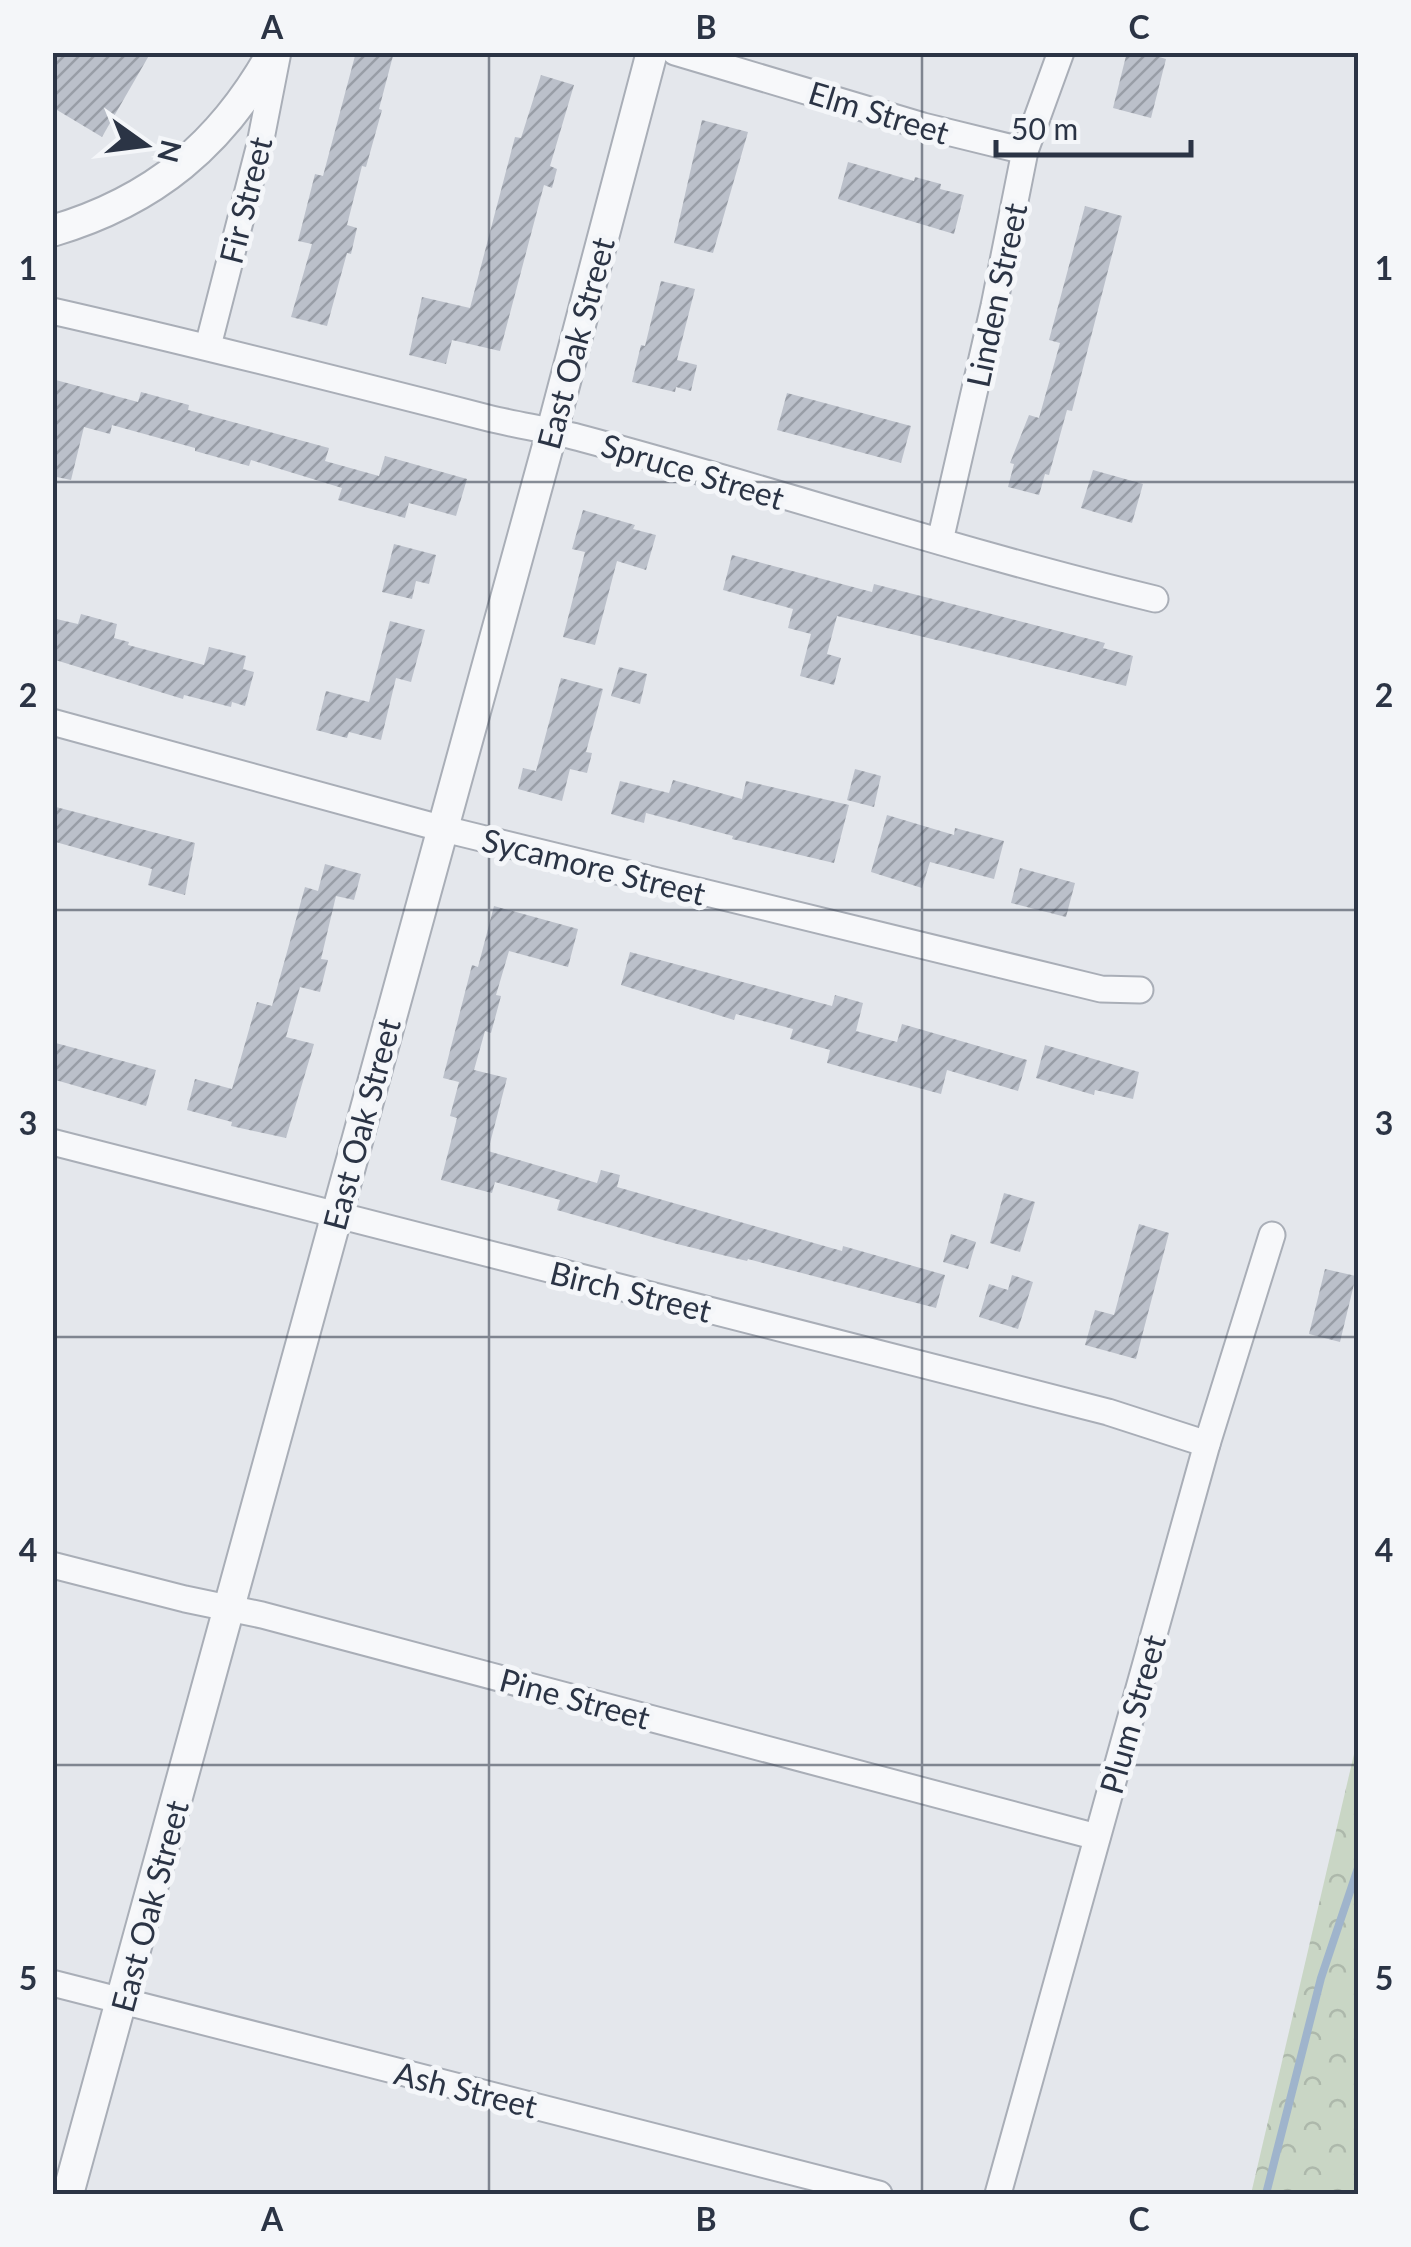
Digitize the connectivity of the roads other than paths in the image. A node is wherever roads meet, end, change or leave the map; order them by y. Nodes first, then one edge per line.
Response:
1 (276, 52) edge
2 (652, 52) edge
3 (675, 52) edge
4 (1061, 52) edge
5 (1026, 151) junction
6 (52, 231) edge
7 (52, 311) edge
8 (208, 346) junction
9 (552, 432) junction
10 (940, 541) junction
11 (1155, 599) dead end
12 (52, 722) edge
13 (440, 828) junction
14 (1140, 990) dead end
15 (52, 1142) edge
16 (336, 1216) junction
17 (1272, 1235) dead end
18 (1207, 1444) junction
19 (52, 1566) edge
20 (230, 1607) junction
21 (1097, 1838) junction
22 (52, 1983) edge
23 (123, 2002) junction
24 (68, 2194) edge
25 (879, 2194) edge
26 (998, 2194) edge

1 - 6 street
1 - 8 street, Fir Street
2 - 9 street, East Oak Street
3 - 5 street, Elm Street
4 - 5 street, Linden Street
5 - 10 street, Linden Street
7 - 8 street, Spruce Street
8 - 9 street, Spruce Street
9 - 10 street, Spruce Street
9 - 13 street, East Oak Street
10 - 11 street, Spruce Street
12 - 13 street, Sycamore Street
13 - 14 street, Sycamore Street
13 - 16 street, East Oak Street
15 - 16 street, Birch Street
16 - 18 street, Birch Street
16 - 20 street, East Oak Street
17 - 18 street, Plum Street
18 - 21 street, Plum Street
19 - 20 street, Pine Street
20 - 21 street, Pine Street
20 - 23 street, East Oak Street
21 - 26 street, Plum Street
22 - 23 street, Ash Street
23 - 24 street, East Oak Street
23 - 25 street, Ash Street

